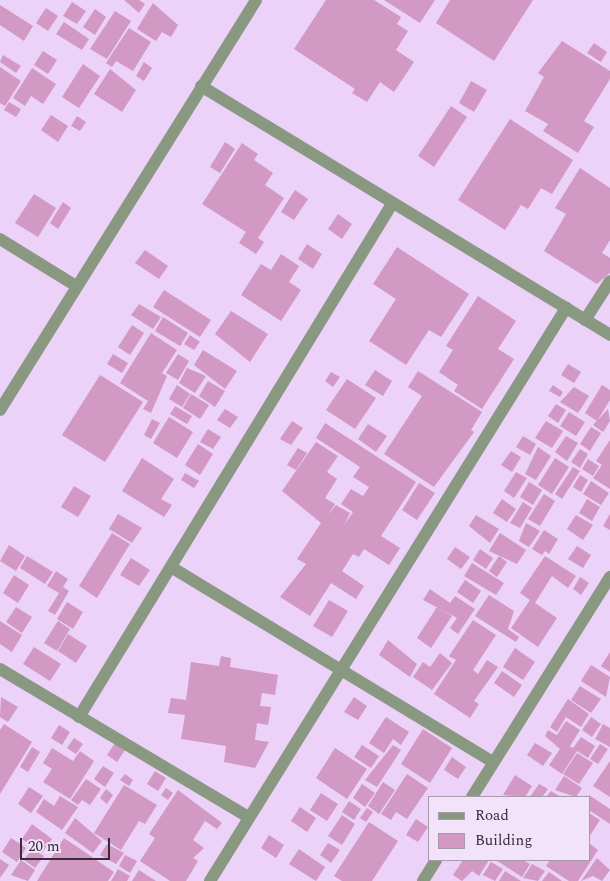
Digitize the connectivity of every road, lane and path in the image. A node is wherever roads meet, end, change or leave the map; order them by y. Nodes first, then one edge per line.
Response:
1 (256, 0) edge
2 (201, 86) junction
3 (392, 204) junction
4 (0, 239) edge
5 (610, 281) edge
6 (76, 286) junction
7 (566, 308) junction
8 (585, 320) junction
9 (610, 335) edge
10 (0, 410) edge
11 (171, 566) junction
12 (610, 576) edge
13 (0, 669) edge
14 (340, 670) junction
15 (78, 718) junction
16 (493, 762) junction
17 (473, 796) edge
18 (248, 817) junction
19 (435, 861) edge
20 (210, 881) edge
21 (423, 881) edge

1 - 2 street
2 - 3 street
2 - 6 street
3 - 7 street
3 - 11 street
4 - 6 street
5 - 8 street
6 - 10 street
7 - 8 street
7 - 14 street
8 - 9 street
11 - 14 street
11 - 15 street
12 - 16 street
13 - 15 street
14 - 16 street
14 - 18 street
15 - 18 street
16 - 17 street
18 - 20 street
19 - 21 street

